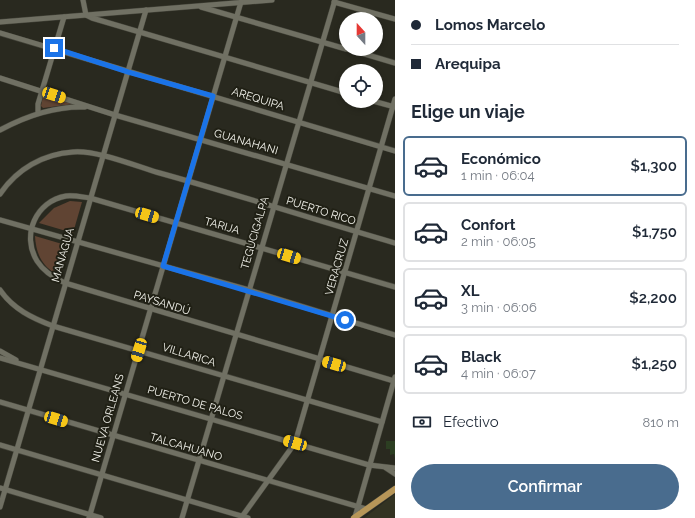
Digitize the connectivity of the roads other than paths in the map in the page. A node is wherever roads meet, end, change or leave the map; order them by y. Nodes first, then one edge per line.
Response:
1 (84, 0) edge
2 (272, 0) edge
3 (335, 1) edge
4 (241, 2) junction
5 (197, 6) junction
6 (146, 10) junction
7 (86, 15) junction
8 (64, 16) junction
9 (237, 17) junction
10 (395, 19) edge
11 (0, 22) edge
12 (140, 32) junction
13 (0, 33) edge
14 (321, 41) junction
15 (339, 47) edge
16 (54, 48) junction
17 (371, 56) edge
18 (224, 58) junction
19 (395, 63) edge
20 (128, 72) junction
21 (0, 78) edge
22 (310, 82) junction
23 (42, 91) junction
24 (339, 91) edge
25 (213, 96) junction
26 (395, 99) edge
27 (383, 104) edge
28 (92, 107) junction
29 (394, 107) edge
30 (38, 113) junction
31 (115, 115) junction
32 (299, 121) junction
33 (0, 130) edge
34 (200, 140) junction
35 (381, 147) junction
36 (395, 151) edge
37 (103, 157) junction
38 (286, 164) junction
39 (188, 181) junction
40 (370, 188) junction
41 (0, 194) edge
42 (395, 196) edge
43 (90, 198) junction
44 (273, 206) junction
45 (0, 220) edge
46 (176, 223) junction
47 (30, 229) junction
48 (357, 232) junction
49 (78, 242) junction
50 (395, 244) edge
51 (261, 248) junction
52 (163, 266) junction
53 (345, 273) junction
54 (65, 283) junction
55 (395, 287) edge
56 (0, 290) edge
57 (248, 290) junction
58 (151, 310) junction
59 (333, 316) junction
60 (53, 326) junction
61 (236, 335) junction
62 (395, 335) edge
63 (139, 350) junction
64 (0, 351) edge
65 (0, 358) edge
66 (319, 360) junction
67 (24, 364) junction
68 (40, 369) junction
69 (223, 376) junction
70 (394, 379) edge
71 (126, 393) junction
72 (307, 400) junction
73 (0, 402) edge
74 (27, 410) junction
75 (211, 418) junction
76 (382, 422) junction
77 (113, 436) junction
78 (295, 443) junction
79 (0, 445) edge
80 (16, 450) junction
81 (198, 461) junction
82 (369, 465) junction
83 (385, 468) junction
84 (395, 468) edge
85 (395, 474) edge
86 (102, 475) junction
87 (268, 481) junction
88 (2, 489) edge
89 (395, 489) edge
90 (187, 500) junction
91 (0, 507) edge
92 (357, 508) junction
93 (366, 509) junction
94 (90, 516) edge
95 (244, 517) edge
96 (101, 518) edge
97 (182, 518) edge
98 (355, 518) edge

1 - 7 street
2 - 4 street
3 - 10 street
3 - 14 street, TEGUCIGALPA
4 - 5 street
4 - 9 street, NUEVA ORLEANS
5 - 6 street
5 - 9 street
6 - 7 street
6 - 12 street, MANAGUA
7 - 8 street
7 - 12 street
8 - 11 street
8 - 16 street
9 - 14 street
9 - 18 street, NUEVA ORLEANS
12 - 18 street
12 - 20 street, MANAGUA
13 - 16 street, AREQUIPA
14 - 15 street
14 - 22 street, TEGUCIGALPA
16 - 20 street, AREQUIPA
16 - 23 street
17 - 19 street
18 - 22 street
18 - 25 street, NUEVA ORLEANS
20 - 25 street, AREQUIPA
20 - 31 street, MANAGUA
21 - 23 street, GUANAHANI
22 - 24 street
22 - 32 street, TEGUCIGALPA
23 - 28 street, GUANAHANI
23 - 30 street
25 - 32 street, AREQUIPA
25 - 34 street, NUEVA ORLEANS
26 - 29 street, VERACRUZ
27 - 29 street
28 - 30 street
28 - 31 street, GUANAHANI
29 - 35 street, VERACRUZ
30 - 33 street
31 - 34 street, GUANAHANI
31 - 37 street, MANAGUA
32 - 35 street, AREQUIPA
32 - 38 street, TEGUCIGALPA
34 - 38 street, GUANAHANI
34 - 39 street, NUEVA ORLEANS
35 - 36 street, AREQUIPA
35 - 40 street, VERACRUZ
37 - 39 street, PUERTO RICO
37 - 41 street
37 - 43 street, MANAGUA
38 - 40 street, GUANAHANI
38 - 44 street, TEGUCIGALPA
39 - 44 street, PUERTO RICO
39 - 46 street, NUEVA ORLEANS
40 - 42 street, GUANAHANI
40 - 48 street, VERACRUZ
43 - 46 street, TARIJA
43 - 47 street
43 - 49 street, MANAGUA
44 - 48 street, PUERTO RICO
44 - 51 street, TEGUCIGALPA
45 - 47 street
46 - 51 street, TARIJA
46 - 52 street, NUEVA ORLEANS
47 - 49 street
47 - 54 street, PAYSANDÚ
48 - 50 street, PUERTO RICO
48 - 53 street, VERACRUZ
49 - 52 street
49 - 54 street, MANAGUA
51 - 53 street, TARIJA
51 - 57 street, TEGUCIGALPA
52 - 57 street
52 - 58 street, NUEVA ORLEANS
53 - 55 street, TARIJA
53 - 59 street, VERACRUZ
54 - 58 street, PAYSANDÚ
54 - 60 street, MANAGUA
56 - 60 street, VILLARICA
57 - 59 street
57 - 61 street, TEGUCIGALPA
58 - 61 street, PAYSANDÚ
58 - 63 street, NUEVA ORLEANS
59 - 62 street
59 - 66 street, VERACRUZ
60 - 63 street, VILLARICA
60 - 68 street, MANAGUA
61 - 66 street, PAYSANDÚ
61 - 69 street, TEGUCIGALPA
63 - 69 street, VILLARICA
63 - 71 street, NUEVA ORLEANS
64 - 67 street
65 - 67 street, PUERTO DE PALOS
66 - 70 street, PAYSANDÚ
66 - 72 street, VERACRUZ
67 - 68 street, PUERTO DE PALOS
68 - 71 street, PUERTO DE PALOS
68 - 74 street, MANAGUA
69 - 72 street, VILLARICA
69 - 75 street, TEGUCIGALPA
70 - 76 street
71 - 75 street, PUERTO DE PALOS
71 - 77 street, NUEVA ORLEANS
72 - 76 street, VILLARICA
72 - 78 street, VERACRUZ
73 - 74 street, TALCAHUANO
74 - 77 street, TALCAHUANO
74 - 80 street, MANAGUA
75 - 78 street, PUERTO DE PALOS
75 - 81 street, TEGUCIGALPA
76 - 82 street
77 - 81 street, TALCAHUANO
77 - 86 street, NUEVA ORLEANS
78 - 82 street, PUERTO DE PALOS
78 - 87 street, VERACRUZ
79 - 80 street
80 - 86 street
80 - 88 street, MANAGUA
81 - 87 street, TALCAHUANO
81 - 90 street, TEGUCIGALPA
82 - 83 street, PUERTO DE PALOS
82 - 92 street
83 - 84 street, PUERTO DE PALOS
83 - 85 street, PUERTO DE PALOS
86 - 90 street
86 - 94 street, NUEVA ORLEANS
87 - 92 street, TALCAHUANO
87 - 95 street, VERACRUZ
88 - 91 street, MANAGUA
88 - 94 street
89 - 93 main road
90 - 95 street
90 - 97 street, TEGUCIGALPA
92 - 93 street, TALCAHUANO
92 - 98 street
93 - 98 main road
94 - 96 street

